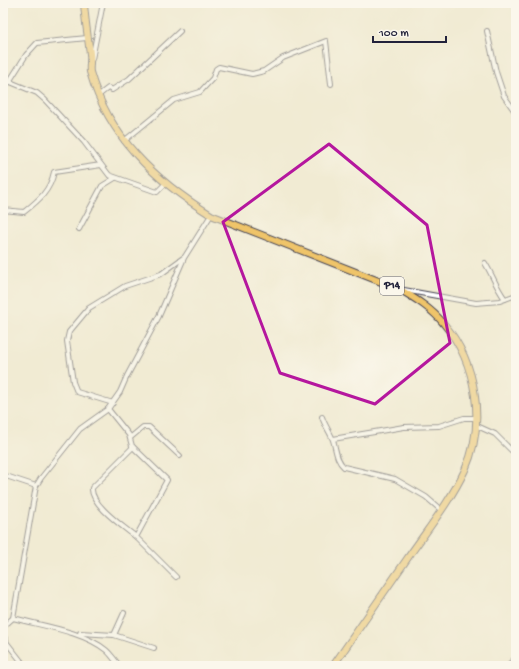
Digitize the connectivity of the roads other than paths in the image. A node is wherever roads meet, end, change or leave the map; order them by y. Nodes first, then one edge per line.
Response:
1 (84, 3) edge
2 (103, 3) edge
3 (180, 31) dead end
4 (488, 31) dead end
5 (87, 38) junction
6 (90, 71) junction
7 (3, 79) edge
8 (9, 82) junction
9 (331, 84) dead end
10 (99, 95) junction
11 (516, 113) edge
12 (124, 142) junction
13 (101, 164) junction
14 (115, 178) junction
15 (166, 183) junction
16 (3, 210) edge
17 (212, 214) junction
18 (79, 229) dead end
19 (184, 258) junction
20 (485, 263) dead end
21 (399, 289) junction
22 (516, 295) edge
23 (505, 299) junction
24 (113, 403) junction
25 (108, 409) junction
26 (322, 417) dead end
27 (476, 422) junction
28 (130, 438) junction
29 (332, 439) junction
30 (133, 447) junction
31 (516, 452) edge
32 (180, 456) dead end
33 (4, 474) edge
34 (36, 486) junction
35 (441, 510) junction
36 (136, 537) junction
37 (176, 577) dead end
38 (124, 613) dead end
39 (13, 618) junction
40 (3, 627) edge
41 (78, 633) junction
42 (3, 634) edge
43 (114, 635) junction
44 (154, 648) dead end
45 (516, 658) edge
46 (26, 666) edge
47 (120, 666) edge
48 (333, 666) edge
49 (506, 666) edge

1 - 5 main road, P14
2 - 6 street
3 - 10 street
4 - 11 street
5 - 6 main road, P14
5 - 8 street
6 - 10 main road, P14
7 - 8 street
8 - 13 street
9 - 12 street
10 - 12 main road, P14
12 - 15 main road, P14
13 - 14 street
13 - 16 street
14 - 15 street
14 - 18 street
15 - 17 main road, P14
17 - 19 street
17 - 21 main road, P14
19 - 24 street
19 - 24 street
20 - 23 street
21 - 23 street
21 - 27 main road, P14
22 - 23 street
24 - 25 street
25 - 28 street
25 - 34 street
26 - 29 street
27 - 29 street
27 - 31 street
27 - 35 main road, P14
28 - 30 street
28 - 32 street
29 - 35 street
30 - 36 street
30 - 36 street
33 - 34 street
34 - 39 street
35 - 48 main road, P14
36 - 37 street
38 - 43 street
39 - 40 street
39 - 41 street
41 - 43 street
41 - 47 street
42 - 46 street
43 - 44 street
45 - 49 street

